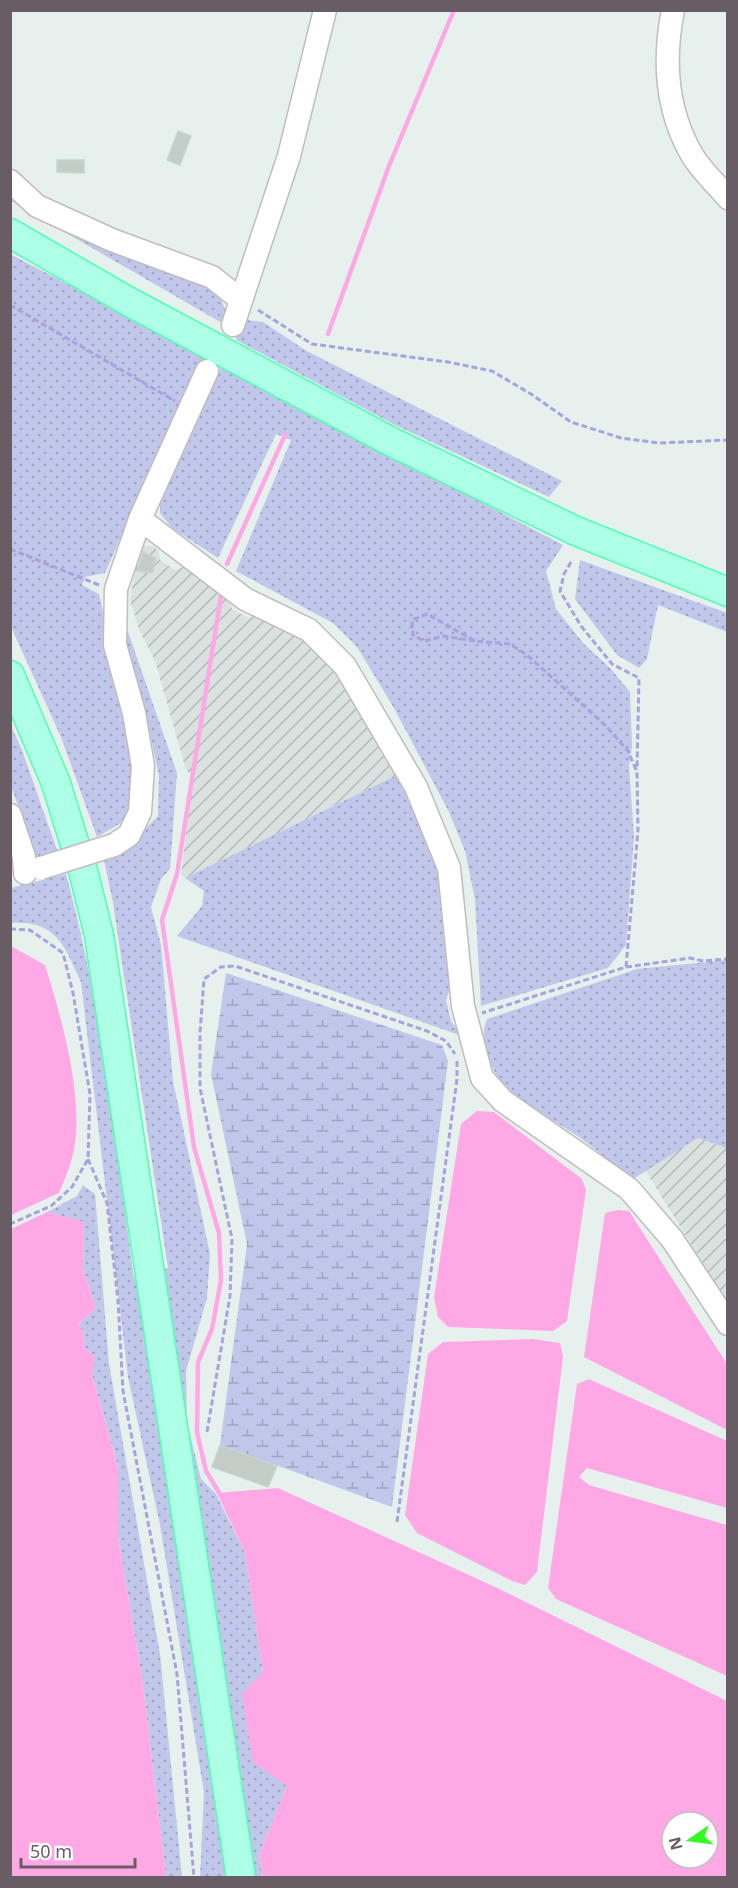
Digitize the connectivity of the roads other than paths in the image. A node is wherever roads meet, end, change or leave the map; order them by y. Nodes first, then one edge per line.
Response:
1 (325, 10) edge
2 (673, 10) edge
3 (10, 180) edge
4 (728, 198) edge
5 (11, 223) edge
6 (241, 300) junction
7 (233, 325) dead end
8 (204, 340) junction
9 (207, 371) dead end
10 (140, 519) junction
11 (728, 592) edge
12 (10, 675) edge
13 (10, 814) edge
14 (26, 874) edge
15 (728, 1324) edge
16 (241, 1878) edge

1 - 6 street
2 - 4 street
3 - 6 street
5 - 8 main road
5 - 8 main road
6 - 7 street
8 - 11 main road
9 - 10 street
10 - 14 street, bridge
10 - 15 street
12 - 16 main road
13 - 14 street

